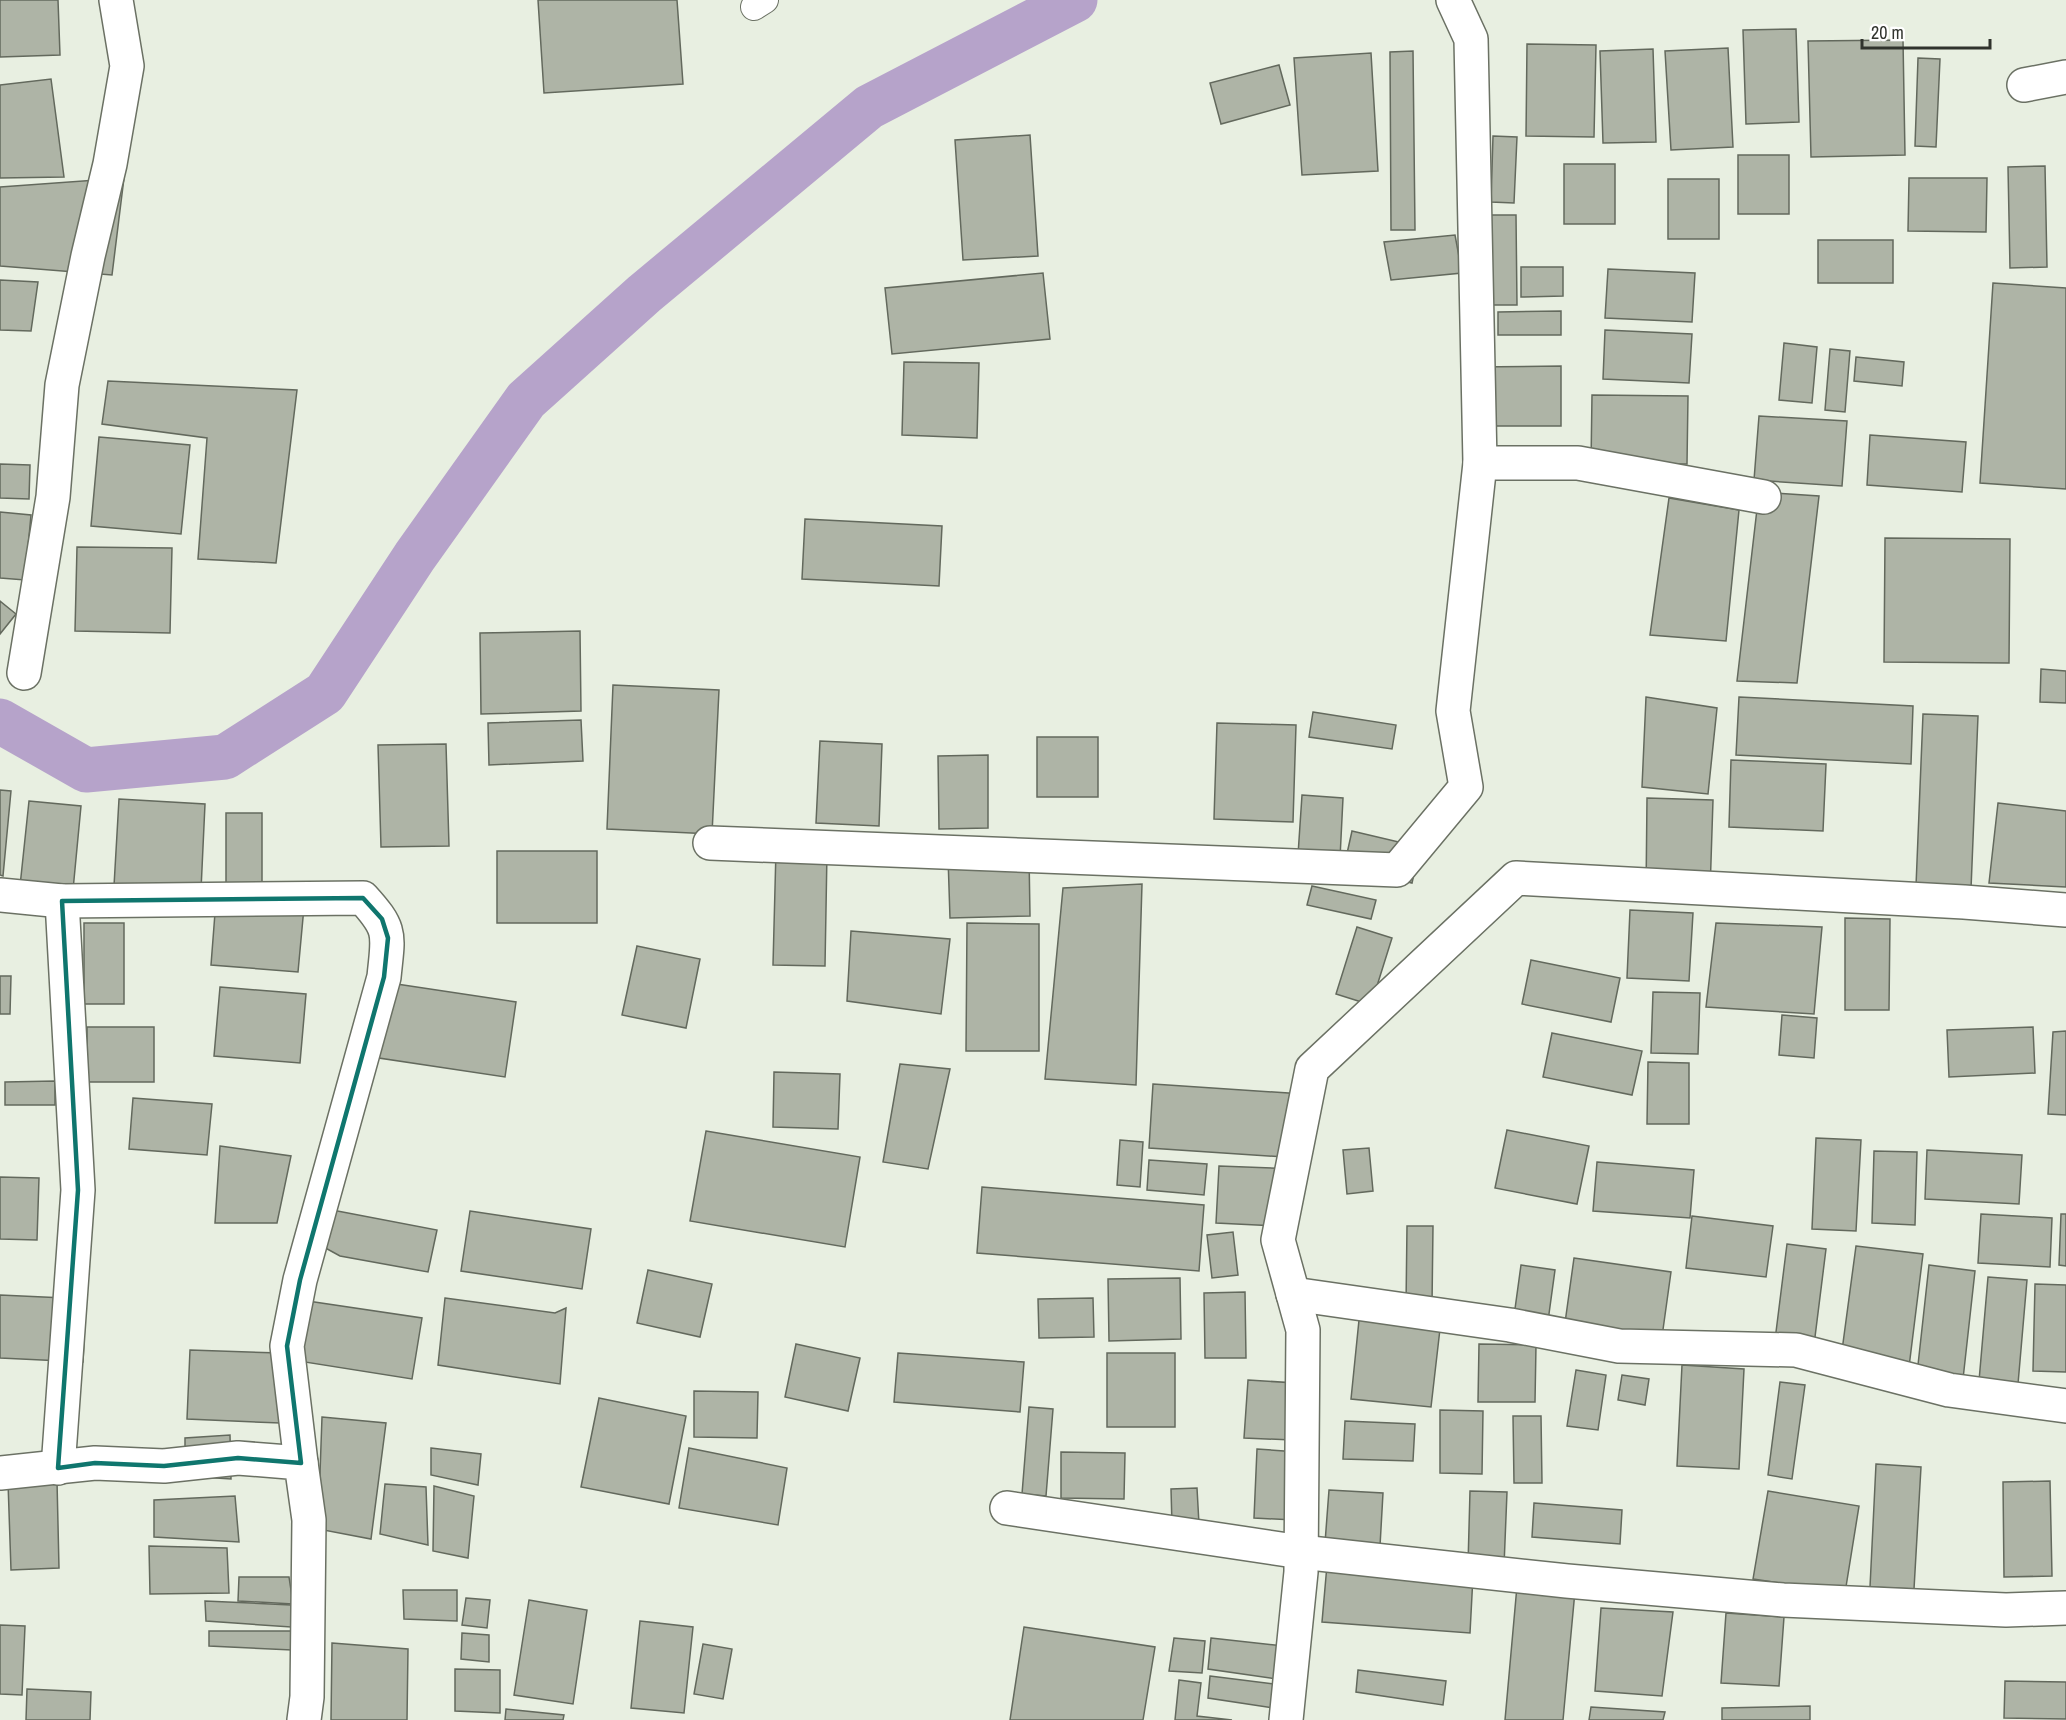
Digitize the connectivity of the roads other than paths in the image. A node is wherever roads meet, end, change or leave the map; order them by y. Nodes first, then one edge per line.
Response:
1 (116, 0) edge
2 (1453, 0) edge
3 (2066, 77) edge
4 (2024, 85) dead end
5 (1480, 463) junction
6 (1764, 497) dead end
7 (24, 673) dead end
8 (710, 843) dead end
9 (0, 895) edge
10 (62, 901) junction
11 (2066, 910) edge
12 (1293, 1294) junction
13 (2066, 1406) edge
14 (301, 1464) junction
15 (58, 1468) junction
16 (0, 1473) edge
17 (1006, 1508) dead end
18 (1301, 1552) junction
19 (2066, 1608) edge
20 (304, 1720) edge
21 (1286, 1720) edge

1 - 7 street
2 - 5 street
3 - 4 street
5 - 6 street
5 - 8 street
9 - 10 street
10 - 14 street
10 - 15 street
11 - 12 street
12 - 13 street
12 - 18 street
14 - 15 street
14 - 20 street
15 - 16 street
17 - 18 street
18 - 19 street
18 - 21 street

